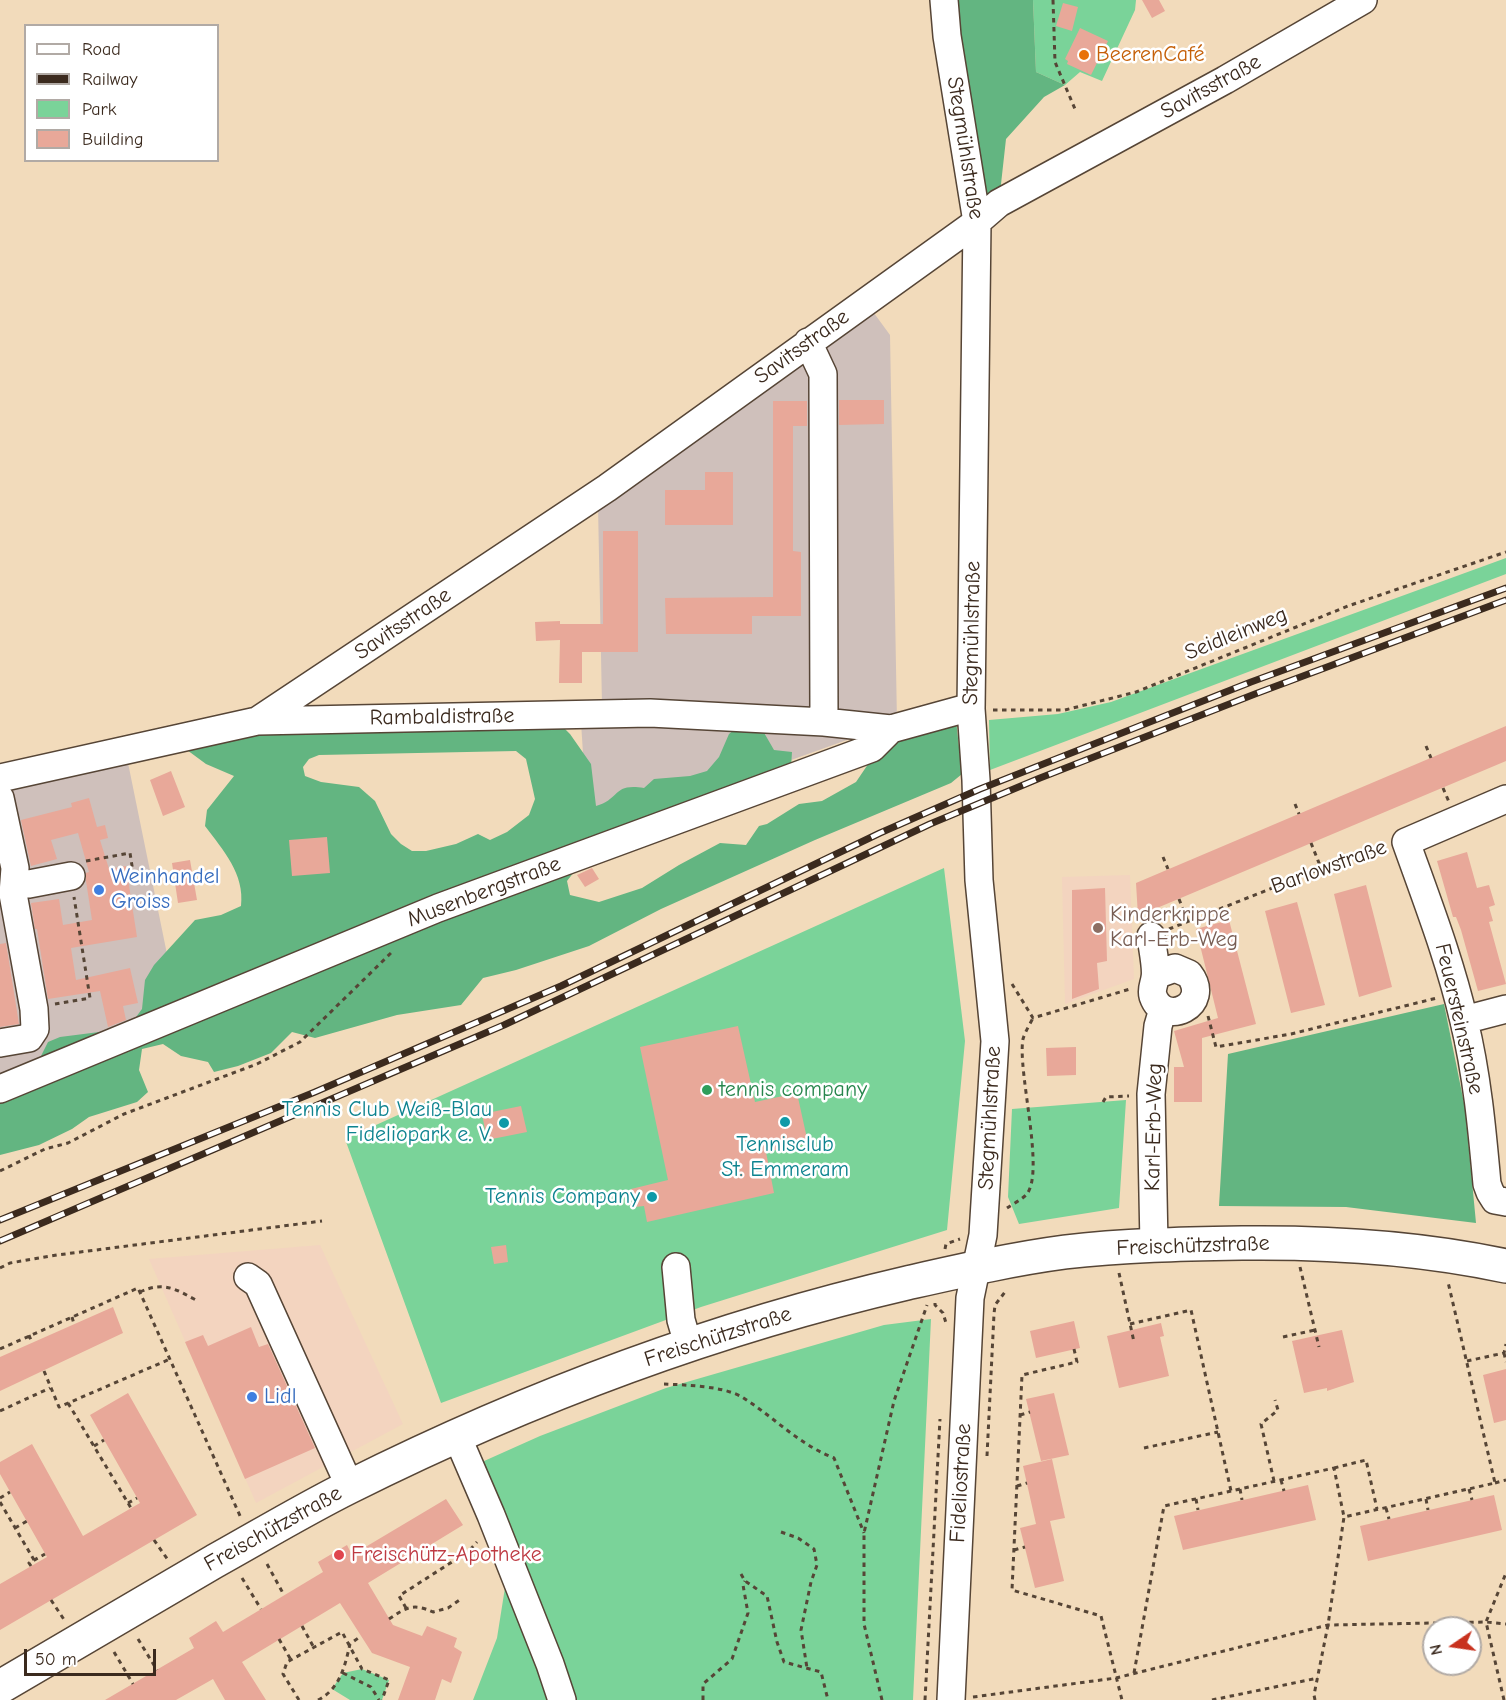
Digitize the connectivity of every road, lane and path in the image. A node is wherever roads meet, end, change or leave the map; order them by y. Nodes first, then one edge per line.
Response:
1 (944, 0) edge
2 (1053, 0) edge
3 (1364, 0) edge
4 (1075, 109) dead end
5 (977, 222) junction
6 (808, 342) junction
7 (1506, 552) edge
8 (971, 709) junction
9 (257, 721) junction
10 (824, 722) junction
11 (891, 729) junction
12 (1426, 746) dead end
13 (1431, 758) dead end
14 (0, 778) edge
15 (0, 798) edge
16 (1506, 799) edge
17 (1295, 804) dead end
18 (1299, 814) dead end
19 (1406, 842) junction
20 (1311, 843) dead end
21 (1163, 857) dead end
22 (1321, 868) junction
23 (1168, 869) dead end
24 (133, 872) dead end
25 (71, 876) junction
26 (15, 880) junction
27 (1179, 899) dead end
28 (1188, 922) junction
29 (1151, 936) joint
30 (397, 947) dead end
31 (1010, 980) dead end
32 (1157, 991) junction
33 (1456, 994) junction
34 (1193, 1001) junction
35 (34, 1008) junction
36 (1506, 1009) edge
37 (1034, 1018) junction
38 (1464, 1020) junction
39 (0, 1043) edge
40 (0, 1089) edge
41 (1151, 1094) junction
42 (1103, 1102) dead end
43 (0, 1171) edge
44 (1501, 1201) edge
45 (1001, 1212) dead end
46 (322, 1221) dead end
47 (1154, 1245) junction
48 (1300, 1264) dead end
49 (1506, 1266) edge
50 (675, 1267) dead end
51 (976, 1267) junction
52 (0, 1268) edge
53 (1119, 1273) dead end
54 (248, 1277) dead end
55 (1447, 1277) dead end
56 (140, 1292) junction
57 (1005, 1292) dead end
58 (196, 1300) dead end
59 (927, 1304) dead end
60 (935, 1305) dead end
61 (72, 1317) junction
62 (74, 1324) dead end
63 (1130, 1324) junction
64 (1315, 1330) junction
65 (945, 1333) dead end
66 (29, 1335) junction
67 (1282, 1337) dead end
68 (1134, 1342) dead end
69 (32, 1343) dead end
70 (688, 1344) junction
71 (1506, 1344) edge
72 (1319, 1347) dead end
73 (0, 1349) edge
74 (1074, 1349) dead end
75 (1504, 1353) junction
76 (171, 1359) junction
77 (1467, 1361) junction
78 (1506, 1362) edge
79 (44, 1371) dead end
80 (664, 1384) dead end
81 (51, 1388) junction
82 (1275, 1400) dead end
83 (69, 1403) junction
84 (0, 1410) edge
85 (1030, 1412) dead end
86 (1020, 1415) junction
87 (940, 1416) dead end
88 (1218, 1432) junction
89 (457, 1436) junction
90 (104, 1440) dead end
91 (94, 1446) junction
92 (1144, 1448) dead end
93 (987, 1458) dead end
94 (1334, 1468) junction
95 (1281, 1480) junction
96 (1506, 1480) edge
97 (1274, 1481) junction
98 (1027, 1483) dead end
99 (1495, 1483) junction
100 (350, 1486) junction
101 (1017, 1486) junction
102 (1240, 1489) junction
103 (1469, 1489) junction
104 (1231, 1491) junction
105 (1284, 1491) dead end
106 (10, 1492) dead end
107 (137, 1498) dead end
108 (1426, 1498) junction
109 (1196, 1499) junction
110 (0, 1500) edge
111 (1242, 1500) dead end
112 (1472, 1500) dead end
113 (128, 1503) junction
114 (131, 1508) dead end
115 (1386, 1508) junction
116 (1377, 1509) junction
117 (1198, 1510) dead end
118 (1428, 1510) dead end
119 (1344, 1517) junction
120 (241, 1518) dead end
121 (1389, 1519) dead end
122 (27, 1521) dead end
123 (15, 1528) junction
124 (781, 1532) dead end
125 (864, 1533) junction
126 (481, 1536) dead end
127 (154, 1540) dead end
128 (1025, 1547) dead end
129 (1014, 1550) junction
130 (45, 1554) dead end
131 (34, 1560) junction
132 (168, 1560) dead end
133 (267, 1564) dead end
134 (31, 1566) dead end
135 (1506, 1573) edge
136 (741, 1574) dead end
137 (242, 1578) dead end
138 (745, 1581) junction
139 (284, 1595) dead end
140 (460, 1599) dead end
141 (51, 1600) dead end
142 (406, 1608) junction
143 (261, 1609) dead end
144 (389, 1618) dead end
145 (65, 1622) dead end
146 (1486, 1622) junction
147 (1328, 1624) junction
148 (1506, 1624) edge
149 (302, 1626) dead end
150 (361, 1636) dead end
151 (138, 1639) dead end
152 (279, 1640) dead end
153 (350, 1644) junction
154 (313, 1646) junction
155 (114, 1652) dead end
156 (291, 1660) junction
157 (807, 1668) junction
158 (156, 1670) dead end
159 (343, 1673) junction
160 (1134, 1673) junction
161 (1116, 1678) junction
162 (1318, 1678) junction
163 (133, 1684) dead end
164 (975, 1685) dead end
165 (0, 1687) edge
166 (955, 1699) edge
167 (299, 1700) edge
168 (318, 1700) edge
169 (380, 1700) edge
170 (562, 1700) edge
171 (703, 1700) edge
172 (828, 1700) edge
173 (882, 1700) edge
174 (1122, 1700) edge
175 (1212, 1700) edge
176 (1315, 1700) edge
177 (1504, 1700) edge

1 - 5 street, Stegmühlstraße
2 - 4 path
3 - 5 street, Savitsstraße
5 - 6 street, Savitsstraße
5 - 8 street, Stegmühlstraße
6 - 9 street, Savitsstraße
6 - 10 street
7 - 8 path, Seidleinweg
8 - 11 street, Musenbergstraße
8 - 51 street, Stegmühlstraße
9 - 10 street, Rambaldistraße
9 - 14 street, Rambaldistraße
10 - 11 street, Rambaldistraße
11 - 40 street, Musenbergstraße
12 - 13 path
15 - 26 street
16 - 19 street, Barlowstraße
17 - 18 path
19 - 22 path, Barlowstraße
19 - 33 street, Feuersteinstraße
20 - 22 path
21 - 23 path
22 - 28 path, Barlowstraße
24 - 25 path
25 - 26 street
25 - 35 path
26 - 35 street
27 - 28 path
28 - 29 path, Barlowstraße
29 - 32 street, Karl-Erb-Weg
30 - 43 path
31 - 37 path
32 - 34 street
32 - 34 street
32 - 37 path
32 - 41 street, Karl-Erb-Weg
33 - 34 path
33 - 38 street, Feuersteinstraße
35 - 39 street
36 - 38 street
37 - 45 path
38 - 44 street, Feuersteinstraße
41 - 42 path
41 - 47 street, Karl-Erb-Weg
46 - 52 path
47 - 49 main road, Freischützstraße
47 - 51 main road, Freischützstraße
48 - 64 path
50 - 70 street
51 - 70 main road, Freischützstraße
51 - 166 street, Fideliostraße
53 - 63 path
54 - 100 street
55 - 77 path
56 - 58 path
56 - 61 path
56 - 76 path
57 - 93 path
59 - 125 path
60 - 65 path
61 - 62 path
61 - 66 path
63 - 68 path
63 - 88 path
64 - 67 path
64 - 72 path
66 - 69 path
66 - 73 path
70 - 89 main road, Freischützstraße
71 - 75 path
74 - 86 path
75 - 77 path
75 - 78 path
76 - 83 path
76 - 120 path
77 - 99 path
79 - 81 path
80 - 125 path
81 - 83 path
81 - 84 path
82 - 97 path
83 - 91 path
85 - 86 path
86 - 101 path
87 - 166 path
88 - 92 path
88 - 104 path
89 - 100 main road, Freischützstraße
89 - 170 street
90 - 91 path
91 - 113 path
94 - 95 path
94 - 116 path
94 - 119 path
95 - 97 path
95 - 105 path
96 - 99 path
97 - 102 path
98 - 101 path
99 - 103 path
100 - 165 main road, Freischützstraße
101 - 129 path
102 - 104 path
102 - 111 path
103 - 108 path
103 - 112 path
104 - 109 path
106 - 110 path
107 - 113 path
108 - 115 path
108 - 118 path
109 - 117 path
109 - 160 path
110 - 123 path
113 - 114 path
115 - 116 path
115 - 121 path
116 - 119 path
119 - 147 path
122 - 123 path
123 - 131 path
124 - 157 path
125 - 173 path
126 - 142 path
127 - 132 path
128 - 129 path
129 - 161 path
130 - 131 path
131 - 134 path
133 - 139 path
135 - 146 path
136 - 138 path
137 - 143 path
138 - 157 path
138 - 171 path
140 - 142 path
141 - 145 path
142 - 144 path
146 - 147 path
146 - 148 path
146 - 177 path
147 - 160 path
147 - 162 path
149 - 154 path
150 - 153 path
151 - 158 path
152 - 156 path
153 - 154 path
153 - 159 path
153 - 169 path
154 - 156 path
155 - 163 path
156 - 167 path
157 - 172 path
159 - 168 path
159 - 169 path
160 - 161 path
161 - 166 path
161 - 174 path
162 - 175 path
162 - 176 path
164 - 166 path

